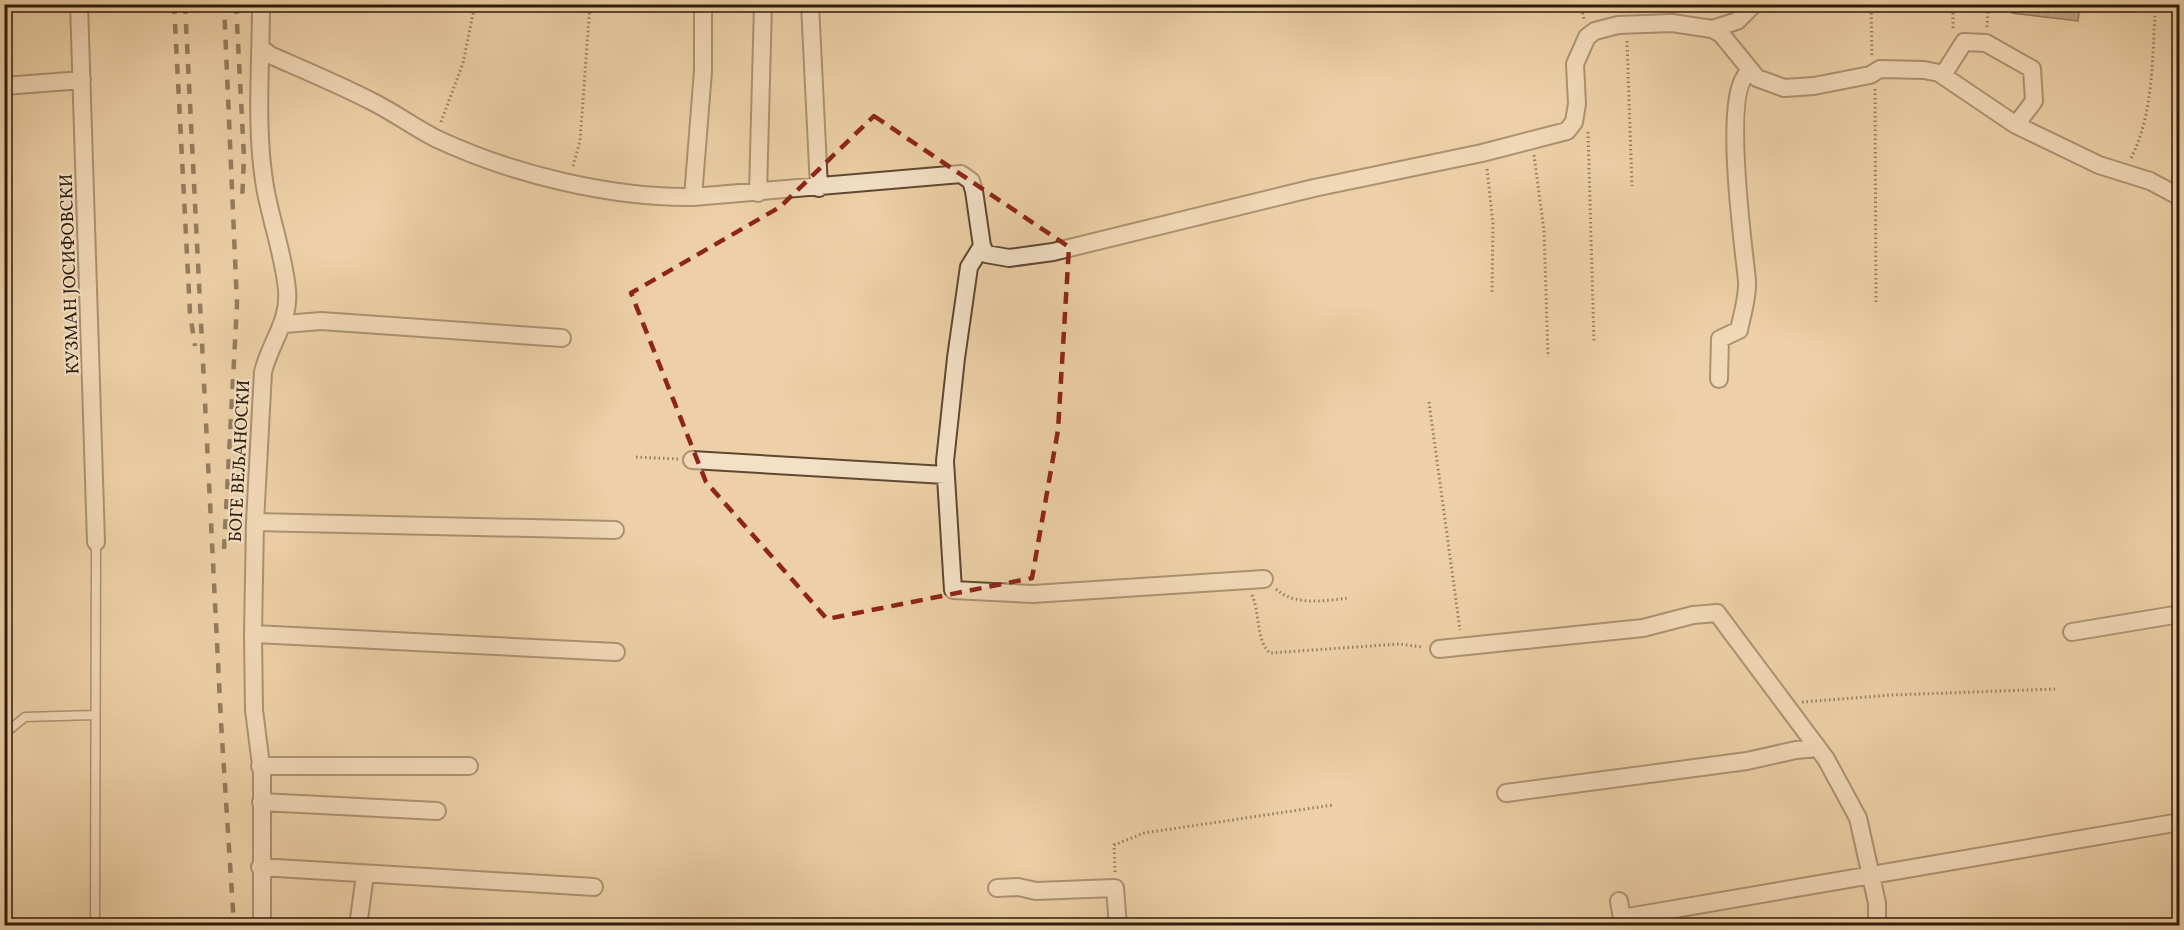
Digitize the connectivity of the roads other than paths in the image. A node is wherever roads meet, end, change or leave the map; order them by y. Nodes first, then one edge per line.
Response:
1 (79, 4) edge
2 (261, 4) edge
3 (703, 4) edge
4 (763, 4) edge
5 (810, 4) edge
6 (1754, 4) edge
7 (1712, 29) junction
8 (261, 48) junction
9 (1751, 71) junction
10 (1942, 75) junction
11 (82, 80) junction
12 (4, 86) edge
13 (2016, 125) junction
14 (819, 188) junction
15 (758, 193) junction
16 (693, 197) junction
17 (2180, 197) edge
18 (982, 246) junction
19 (285, 324) junction
20 (562, 338) dead end
21 (1719, 379) dead end
22 (692, 460) road end
23 (945, 475) junction
24 (255, 522) junction
25 (615, 530) dead end
26 (96, 542) joint
27 (1264, 579) road end
28 (2180, 614) edge
29 (2072, 632) dead end
30 (253, 634) junction
31 (1439, 650) road end
32 (616, 652) dead end
33 (94, 715) junction
34 (4, 734) edge
35 (1818, 748) junction
36 (260, 766) junction
37 (470, 766) dead end
38 (1506, 793) dead end
39 (261, 802) junction
40 (437, 811) dead end
41 (2180, 822) edge
42 (260, 867) junction
43 (1869, 874) junction
44 (365, 875) junction
45 (594, 887) dead end
46 (997, 888) dead end
47 (1619, 901) dead end
48 (95, 926) edge
49 (262, 926) edge
50 (358, 926) edge
51 (1118, 926) edge
52 (1877, 926) edge

1 - 11 street, КУЗМАН ЈОСИФОВСКИ
2 - 8 street, БОГЕ ВЕЉАНОСКИ
3 - 16 street
4 - 15 street
5 - 14 street
6 - 7 street
7 - 9 street
7 - 18 street
8 - 16 street
8 - 19 street, БОГЕ ВЕЉАНОСКИ
9 - 10 street
9 - 21 street
10 - 13 street
10 - 13 street
11 - 12 street
11 - 26 street, КУЗМАН ЈОСИФОВСКИ
13 - 17 street
14 - 15 street
14 - 18 street
15 - 16 street
18 - 23 street
19 - 20 street
19 - 24 street, БОГЕ ВЕЉАНОСКИ
22 - 23 street
23 - 27 street
24 - 25 street
24 - 30 street, БОГЕ ВЕЉАНОСКИ
26 - 33 lane
28 - 29 street
30 - 32 street
30 - 36 street, БОГЕ ВЕЉАНОСКИ
31 - 35 street
33 - 34 lane
33 - 48 lane
35 - 38 street
35 - 43 street
36 - 37 street
36 - 39 street, БОГЕ ВЕЉАНОСКИ
39 - 40 street
39 - 42 street, БОГЕ ВЕЉАНОСКИ
41 - 43 street
42 - 44 street
42 - 49 street, БОГЕ ВЕЉАНОСКИ
43 - 47 street
43 - 52 street
44 - 45 street
44 - 50 street
46 - 51 street

